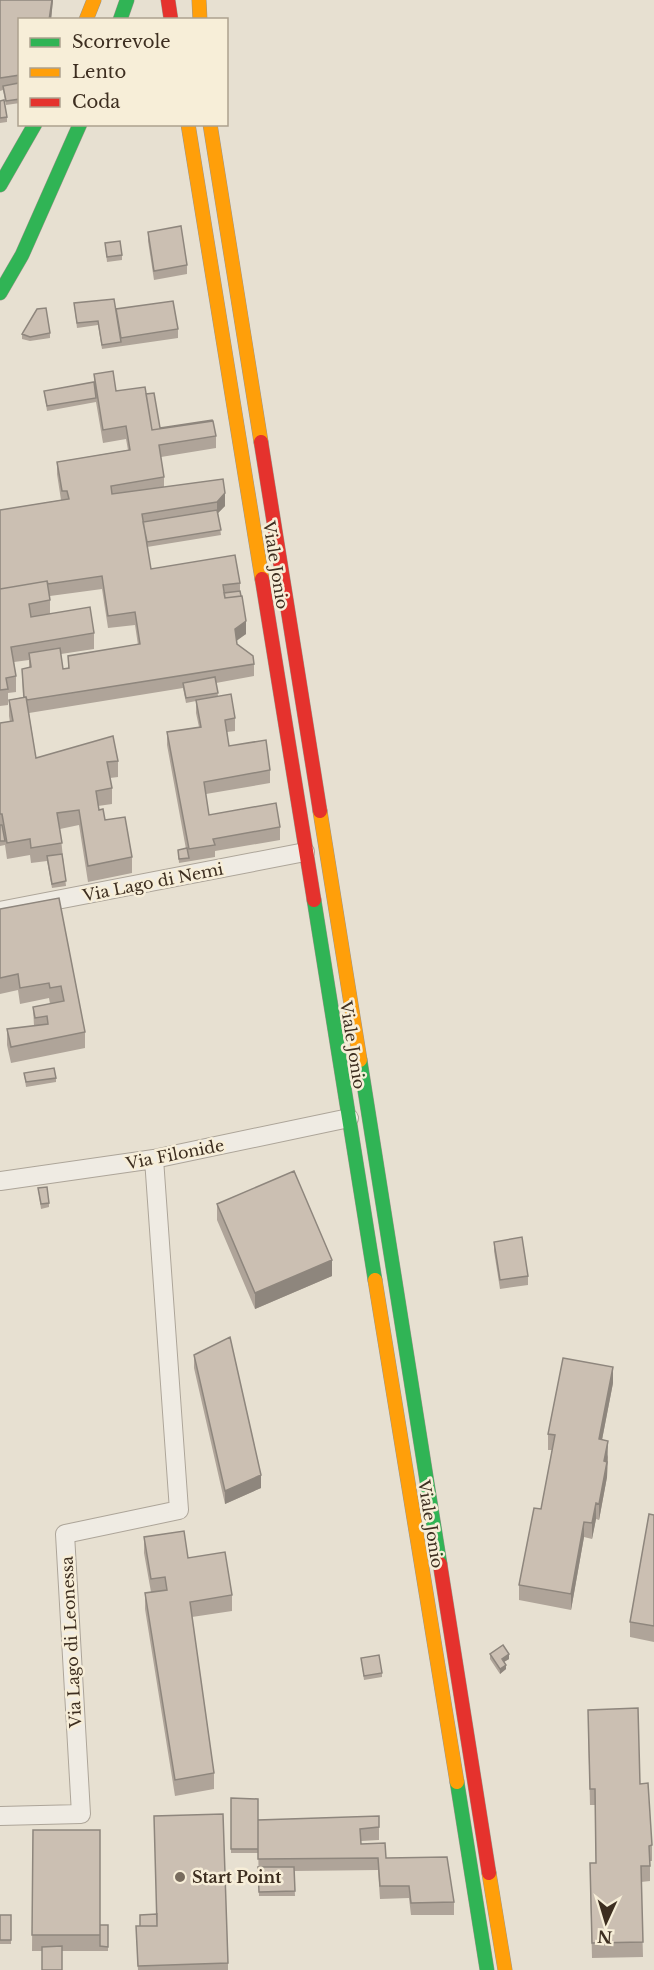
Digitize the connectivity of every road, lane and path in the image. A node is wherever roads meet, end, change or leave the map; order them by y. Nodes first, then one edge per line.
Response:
1 (94, 0) edge
2 (127, 0) edge
3 (168, 0) edge
4 (199, 2) edge
5 (87, 18) edge
6 (121, 18) edge
7 (171, 18) edge
8 (200, 18) edge
9 (34, 126) edge
10 (79, 126) edge
11 (188, 126) edge
12 (210, 126) edge
13 (0, 185) edge
14 (0, 293) edge
15 (305, 852) junction
16 (0, 911) edge
17 (349, 1119) junction
18 (154, 1159) junction
19 (0, 1181) edge
20 (0, 1816) edge
21 (487, 1970) edge
22 (505, 1970) edge

1 - 5 main road
2 - 6 main road
3 - 7 main road
4 - 8 main road
9 - 13 main road
10 - 14 main road
11 - 15 main road, Viale Jonio
12 - 22 main road, Viale Jonio
15 - 16 street, Via Lago di Nemi
15 - 17 main road, Viale Jonio
17 - 18 street, Via Filonide
17 - 21 main road, Viale Jonio
18 - 19 street, Via Filonide
18 - 20 street, Via Lago di Leonessa

